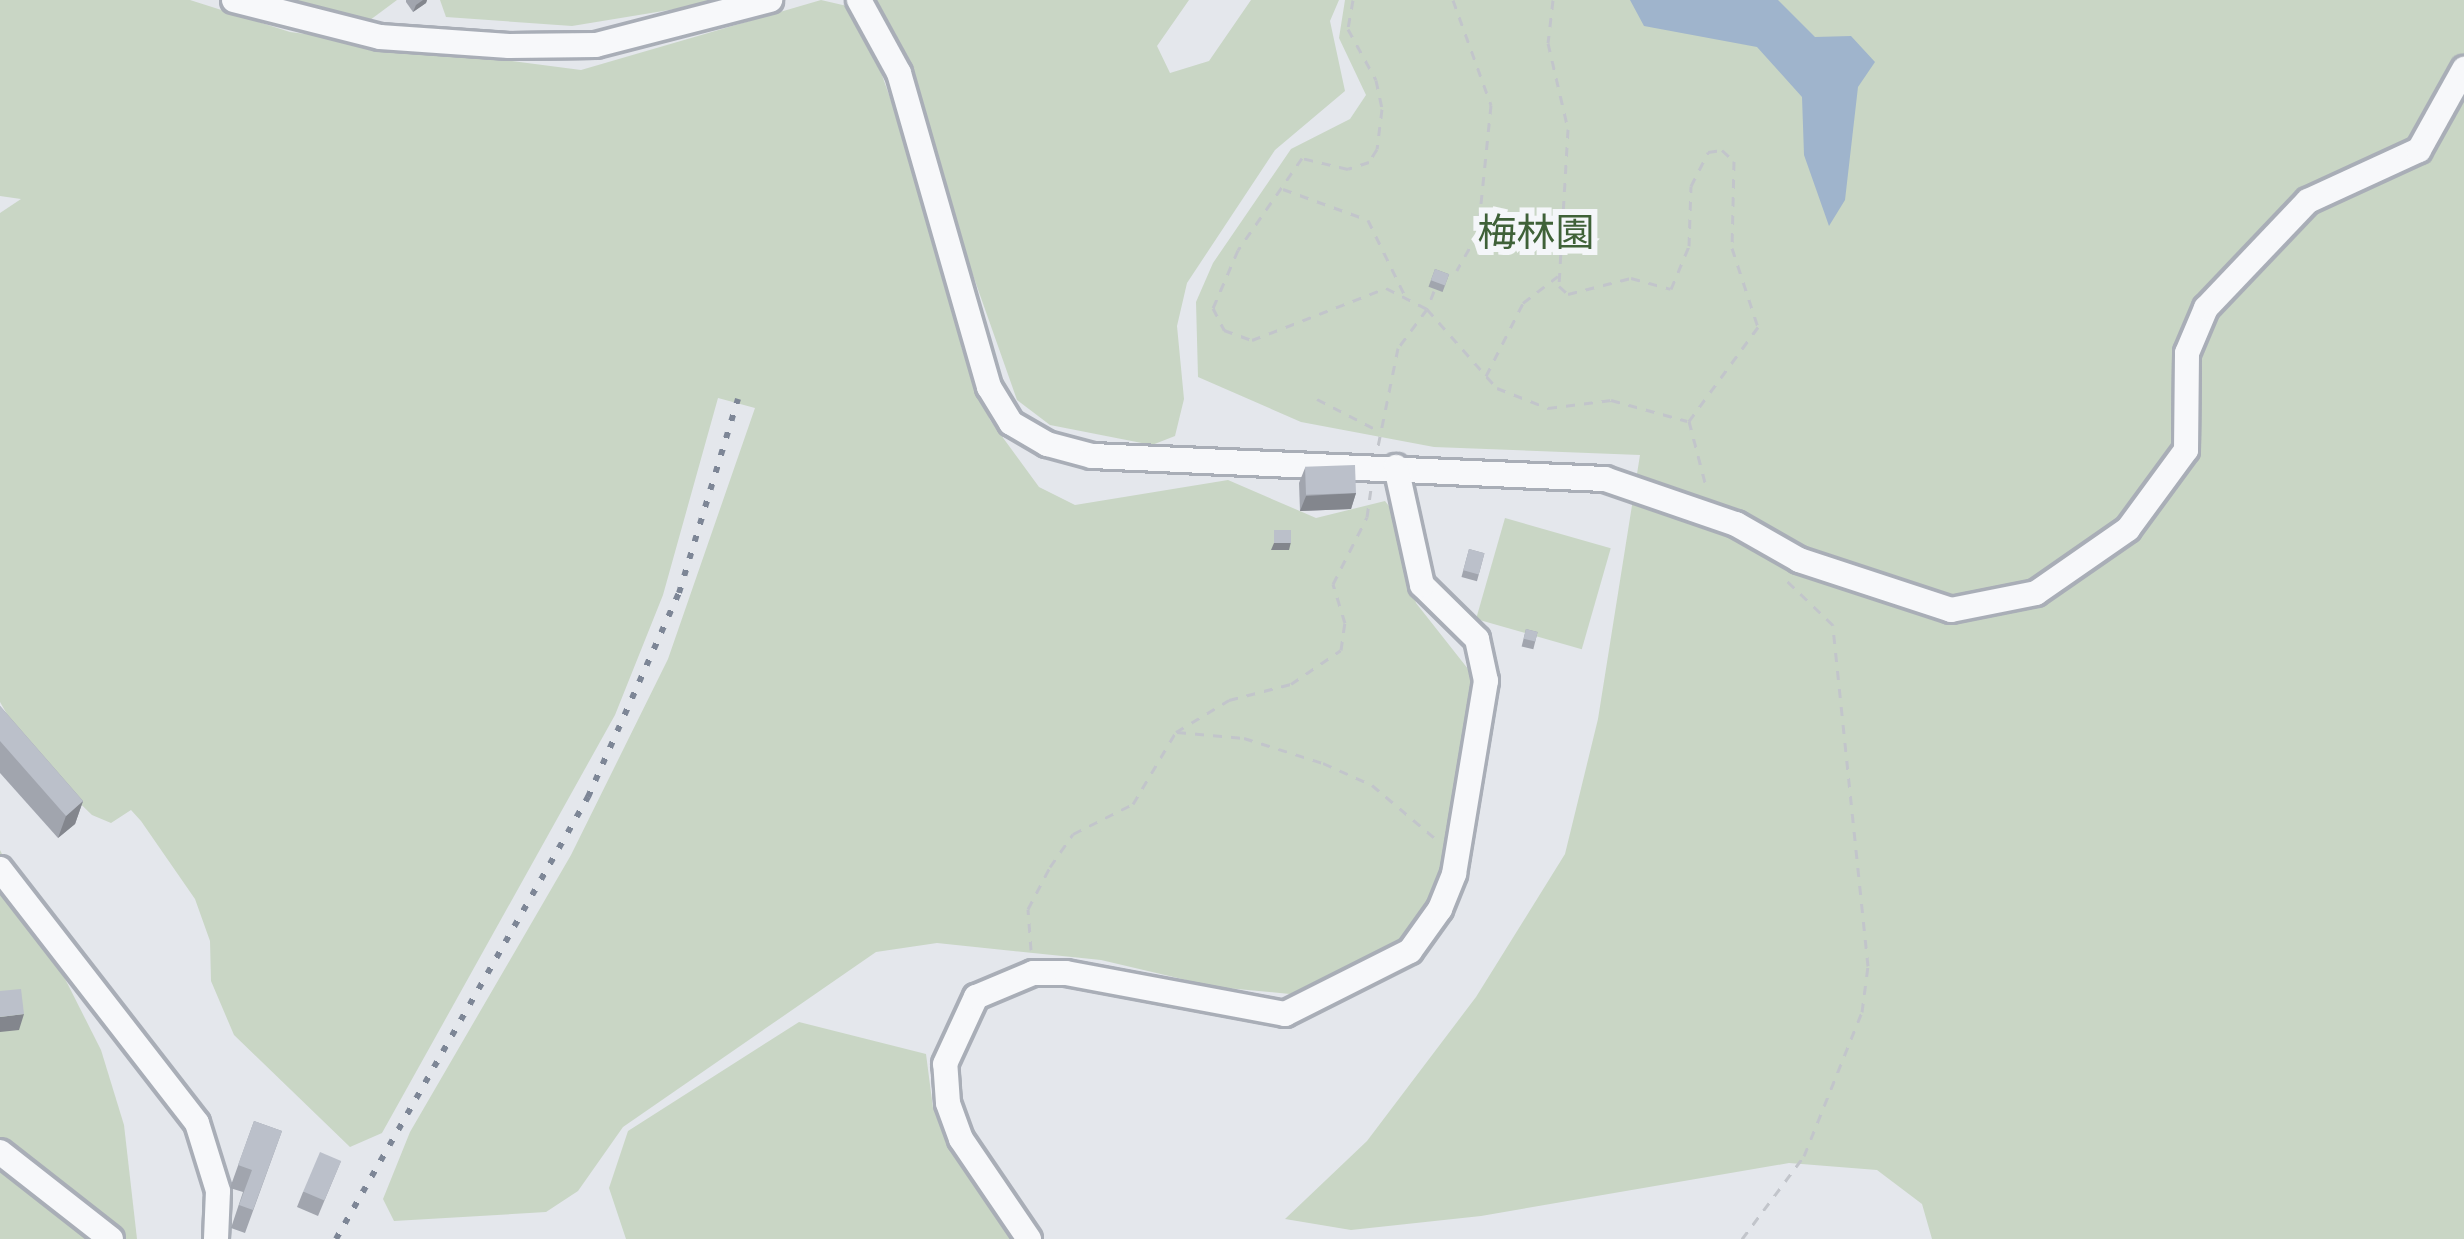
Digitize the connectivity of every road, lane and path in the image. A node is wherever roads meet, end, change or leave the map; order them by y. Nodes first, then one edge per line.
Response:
1 (234, 0) edge
2 (770, 0) edge
3 (859, 0) edge
4 (1353, 0) edge
5 (1453, 0) edge
6 (1553, 0) edge
7 (2464, 69) edge
8 (1281, 188) junction
9 (1457, 270) dead end
10 (1559, 275) junction
11 (1434, 290) edge
12 (1406, 298) junction
13 (1427, 309) junction
14 (1486, 376) junction
15 (1317, 399) dead end
16 (1689, 421) junction
17 (1381, 431) junction
18 (1380, 466) junction
19 (1716, 516) junction
20 (1778, 572) dead end
21 (1176, 732) junction
22 (1456, 864) junction
23 (0, 869) edge
24 (1033, 973) junction
25 (0, 1152) edge
26 (111, 1239) edge
27 (216, 1239) edge
28 (1029, 1239) edge
29 (1742, 1239) edge

1 - 2 street
3 - 18 street
4 - 8 path
5 - 9 path
6 - 10 path
7 - 19 street
8 - 12 path
8 - 12 path
10 - 14 path
10 - 16 path
11 - 13 path
12 - 13 path
13 - 14 path
13 - 17 path
14 - 16 path
15 - 17 path
16 - 19 path
17 - 18 path
18 - 19 street
18 - 21 path
18 - 22 street
20 - 29 path
21 - 22 path
21 - 24 path
22 - 24 street
23 - 27 street
24 - 28 street
25 - 26 street

